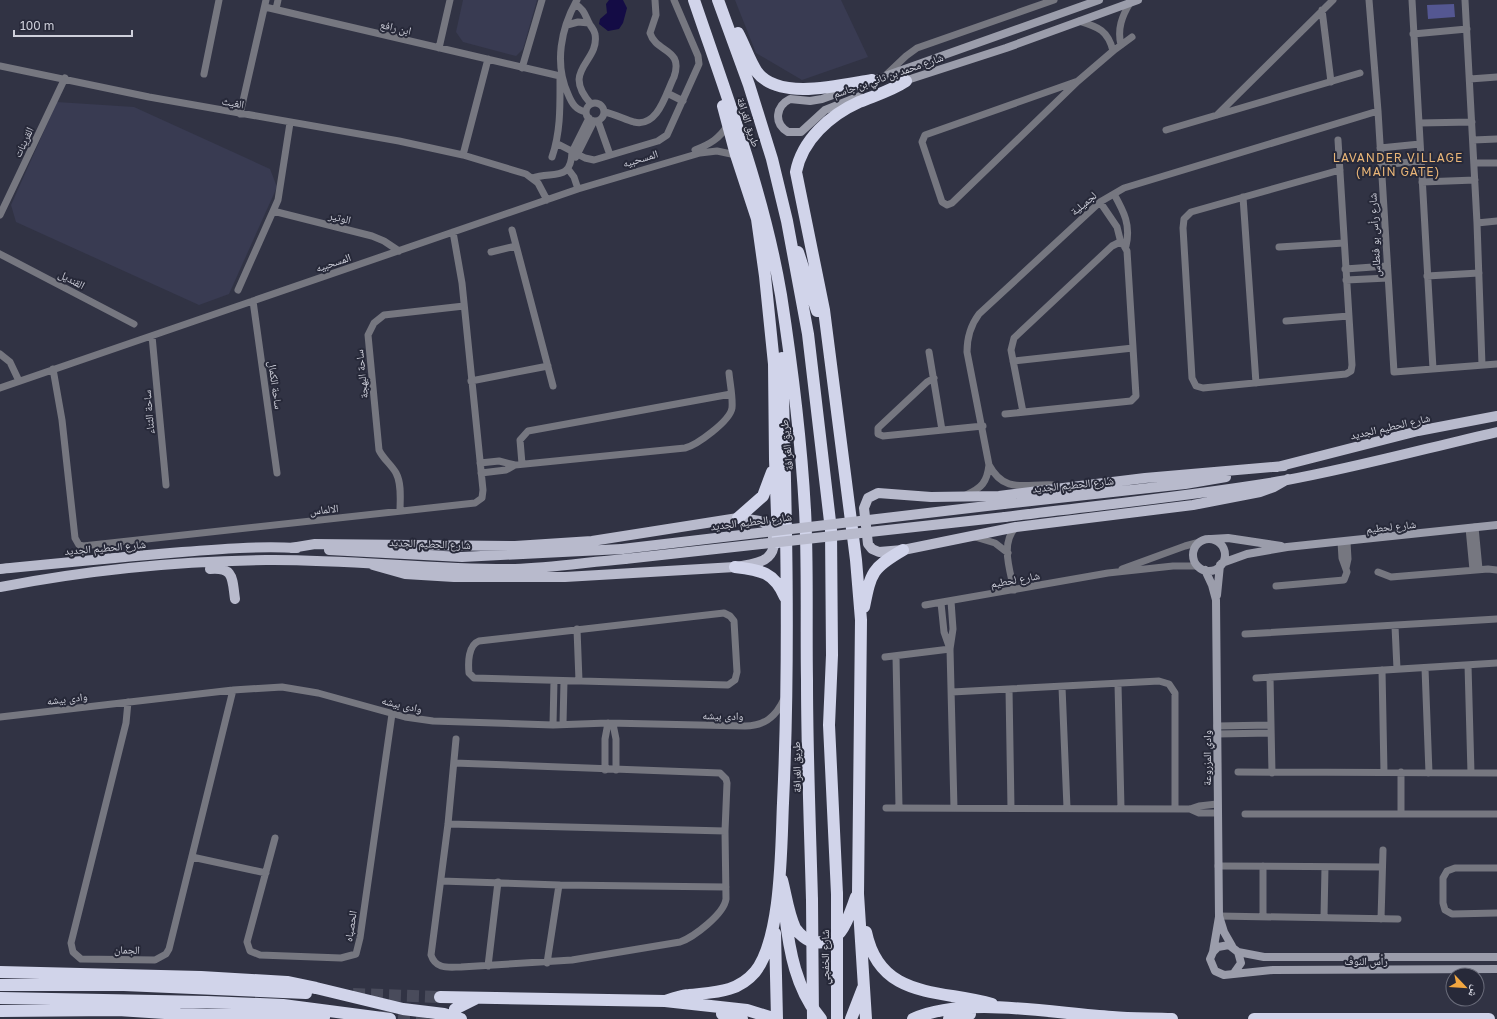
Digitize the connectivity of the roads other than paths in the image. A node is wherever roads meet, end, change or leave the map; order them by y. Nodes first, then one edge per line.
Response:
1 (219, 0) edge
2 (278, 0) edge
3 (450, 0) edge
4 (542, 0) edge
5 (655, 0) edge
6 (674, 0) edge
7 (694, 0) edge
8 (718, 0) edge
9 (1054, 0) edge
10 (1333, 0) edge
11 (1369, 0) edge
12 (1412, 0) edge
13 (1465, 0) edge
14 (1096, 1) edge
15 (1134, 1) edge
16 (576, 2) edge
17 (266, 4) edge
18 (276, 10) junction
19 (1322, 10) junction
20 (724, 12) junction
21 (1079, 21) junction
22 (589, 24) junction
23 (567, 25) junction
24 (1467, 30) junction
25 (1414, 34) junction
26 (1132, 37) dead end
27 (709, 45) junction
28 (1121, 45) junction
29 (439, 48) junction
30 (1113, 50) junction
31 (488, 59) junction
32 (0, 66) edge
33 (522, 68) junction
34 (1360, 73) dead end
35 (204, 74) dead end
36 (885, 75) junction
37 (560, 76) junction
38 (1497, 77) edge
39 (65, 78) junction
40 (1470, 79) junction
41 (872, 80) junction
42 (906, 80) junction
43 (1078, 81) junction
44 (1331, 82) junction
45 (667, 93) junction
46 (683, 101) junction
47 (591, 104) junction
48 (1378, 111) junction
49 (604, 112) junction
50 (240, 114) junction
51 (1216, 116) junction
52 (592, 118) junction
53 (1472, 122) junction
54 (290, 123) junction
55 (1419, 123) junction
56 (728, 125) junction
57 (1166, 130) dead end
58 (1497, 139) edge
59 (1338, 140) dead end
60 (1473, 140) junction
61 (556, 143) junction
62 (1420, 144) junction
63 (1380, 148) junction
64 (575, 154) junction
65 (463, 155) junction
66 (610, 155) junction
67 (736, 155) junction
68 (552, 157) dead end
69 (674, 159) junction
70 (1421, 161) junction
71 (1497, 163) edge
72 (1474, 164) junction
73 (1381, 165) junction
74 (568, 169) junction
75 (1340, 170) junction
76 (532, 178) junction
77 (1475, 180) junction
78 (1422, 182) junction
79 (578, 189) junction
80 (1114, 194) junction
81 (1243, 197) junction
82 (547, 200) junction
83 (1100, 202) junction
84 (273, 211) junction
85 (0, 215) edge
86 (787, 221) junction
87 (1497, 221) edge
88 (1477, 223) junction
89 (512, 230) dead end
90 (453, 232) junction
91 (1344, 243) junction
92 (1123, 244) junction
93 (516, 246) junction
94 (1279, 247) dead end
95 (399, 251) junction
96 (491, 252) dead end
97 (0, 254) edge
98 (1387, 266) junction
99 (1345, 269) junction
100 (1479, 273) junction
101 (1427, 276) junction
102 (1388, 278) junction
103 (1346, 280) junction
104 (238, 290) dead end
105 (781, 294) junction
106 (253, 301) junction
107 (464, 306) junction
108 (1349, 316) junction
109 (1286, 321) dead end
110 (134, 324) dead end
111 (152, 336) junction
112 (1133, 348) junction
113 (929, 352) dead end
114 (0, 354) edge
115 (830, 354) junction
116 (1012, 360) junction
117 (1497, 364) edge
118 (548, 366) junction
119 (1482, 366) junction
120 (53, 369) junction
121 (1433, 369) junction
122 (729, 373) dead end
123 (934, 378) junction
124 (471, 379) junction
125 (19, 381) junction
126 (1256, 383) junction
127 (553, 386) dead end
128 (0, 388) edge
129 (731, 394) junction
130 (1023, 412) junction
131 (1005, 414) dead end
132 (1496, 416) edge
133 (982, 424) junction
134 (945, 430) junction
135 (1497, 432) edge
136 (775, 459) junction
137 (480, 463) junction
138 (519, 464) junction
139 (989, 465) junction
140 (1284, 466) junction
141 (277, 473) dead end
142 (481, 473) junction
143 (1288, 479) junction
144 (166, 485) dead end
145 (1069, 488) junction
146 (960, 497) junction
147 (400, 512) junction
148 (738, 518) junction
149 (1497, 525) edge
150 (1016, 527) junction
151 (1472, 528) junction
152 (968, 536) junction
153 (1209, 540) junction
154 (1200, 542) junction
155 (1344, 542) junction
156 (1287, 546) junction
157 (291, 548) junction
158 (903, 550) junction
159 (1008, 553) junction
160 (1221, 564) junction
161 (373, 565) junction
162 (144, 566) junction
163 (1197, 566) junction
164 (1497, 566) edge
165 (736, 567) junction
166 (1488, 569) junction
167 (0, 570) edge
168 (1205, 570) junction
169 (1476, 570) junction
170 (1497, 570) edge
171 (1378, 572) dead end
172 (1108, 573) junction
173 (786, 579) junction
174 (1276, 586) dead end
175 (0, 587) edge
176 (1014, 590) junction
177 (235, 599) dead end
178 (1216, 600) junction
179 (951, 601) junction
180 (787, 602) junction
181 (942, 603) junction
182 (925, 605) dead end
183 (1497, 619) edge
184 (861, 620) junction
185 (1395, 626) junction
186 (577, 629) junction
187 (1245, 634) dead end
188 (950, 649) junction
189 (896, 656) junction
190 (885, 657) dead end
191 (1497, 663) edge
192 (1468, 665) junction
193 (1425, 668) junction
194 (1397, 669) junction
195 (1382, 670) junction
196 (1270, 677) junction
197 (1256, 678) dead end
198 (554, 681) junction
199 (564, 681) junction
200 (579, 681) junction
201 (1118, 684) junction
202 (1062, 687) junction
203 (1009, 689) junction
204 (233, 690) junction
205 (952, 692) junction
206 (787, 693) junction
207 (128, 702) junction
208 (392, 714) junction
209 (0, 717) edge
210 (563, 724) junction
211 (610, 724) junction
212 (553, 725) junction
213 (1271, 729) junction
214 (1217, 730) junction
215 (456, 739) dead end
216 (454, 763) junction
217 (604, 770) junction
218 (616, 770) junction
219 (1238, 772) dead end
220 (1272, 772) junction
221 (1384, 772) junction
222 (1401, 772) junction
223 (1429, 773) junction
224 (1471, 773) junction
225 (1497, 773) edge
226 (886, 808) dead end
227 (899, 808) junction
228 (954, 808) junction
229 (1011, 808) junction
230 (1067, 808) junction
231 (1121, 808) junction
232 (1175, 808) junction
233 (1217, 808) junction
234 (1244, 814) dead end
235 (1401, 814) junction
236 (1497, 814) edge
237 (448, 824) junction
238 (725, 831) junction
239 (275, 838) dead end
240 (1383, 850) dead end
241 (192, 857) junction
242 (1218, 866) junction
243 (1263, 866) junction
244 (1325, 867) junction
245 (1382, 867) junction
246 (1497, 868) edge
247 (266, 873) junction
248 (780, 873) junction
249 (440, 881) junction
250 (498, 882) junction
251 (558, 885) junction
252 (726, 887) junction
253 (837, 894) joint
254 (858, 894) junction
255 (812, 900) joint
256 (775, 909) junction
257 (1497, 913) edge
258 (1219, 916) junction
259 (1264, 916) junction
260 (1324, 917) junction
261 (1381, 919) junction
262 (1398, 919) dead end
263 (1235, 949) junction
264 (1213, 952) junction
265 (1497, 957) edge
266 (547, 962) junction
267 (488, 966) junction
268 (1497, 969) edge
269 (0, 972) edge
270 (1234, 973) junction
271 (864, 984) junction
272 (0, 985) edge
273 (306, 993) dead end
274 (440, 997) tunnel mouth
275 (0, 998) edge
276 (478, 998) junction
277 (14, 1000) junction
278 (665, 1001) junction
279 (0, 1003) edge
280 (1004, 1007) junction
281 (0, 1011) edge
282 (142, 1012) junction
283 (458, 1014) edge
284 (324, 1017) dead end
285 (0, 1019) edge
286 (390, 1019) edge
287 (742, 1019) edge
288 (777, 1019) edge
289 (814, 1019) edge
290 (821, 1019) edge
291 (837, 1019) edge
292 (851, 1019) edge
293 (866, 1019) edge
294 (913, 1019) edge
295 (949, 1019) edge
296 (1172, 1019) edge
297 (1254, 1019) edge
298 (1489, 1019) edge

1 - 35 street
2 - 18 street
3 - 29 street
4 - 33 street
5 - 45 street
6 - 46 street
7 - 27 highway, طريق الغرافة
8 - 20 highway, طريق الغرافة
9 - 36 street, شارع محمد بن ثاني بن جاسم
10 - 19 street
11 - 48 street, شارع رأس بو فنطاس
12 - 25 street
13 - 24 street
14 - 36 street, شارع محمد بن ثاني بن جاسم
15 - 21 street, شارع محمد بن ثاني بن جاسم
15 - 28 street
16 - 22 street
16 - 23 street
17 - 18 street, ابن رافع
17 - 50 street
18 - 29 street, ابن رافع
19 - 44 street
19 - 51 street
20 - 41 highway
20 - 86 highway, طريق الغرافة
21 - 30 street
21 - 42 street, شارع محمد بن ثاني بن جاسم
22 - 23 street
22 - 47 street
23 - 37 street
24 - 25 street
24 - 40 street
25 - 55 street
26 - 28 street
27 - 56 highway
27 - 105 highway, طريق الغرافة
28 - 30 street
29 - 31 street, ابن رافع
30 - 43 street
31 - 33 street, ابن رافع
31 - 65 street
32 - 39 street, الغيث
33 - 37 street, ابن رافع
34 - 44 street
36 - 41 street, شارع محمد بن ثاني بن جاسم
37 - 52 street
37 - 61 street
38 - 40 street
39 - 50 street, الغيث
39 - 85 street, القرينات
40 - 53 street
41 - 42 street, شارع محمد بن ثاني بن جاسم
42 - 115 highway
43 - 43 street
44 - 51 street
45 - 46 street
45 - 49 street
46 - 66 street
47 - 49 street
47 - 52 street
48 - 63 street, شارع رأس بو فنطاس
48 - 80 street, لجميلية
49 - 52 street
50 - 54 street, الغيث
51 - 57 street
52 - 64 street
52 - 66 street
53 - 55 street
53 - 60 street
54 - 65 street, الغيث
54 - 84 street
55 - 62 street
56 - 67 highway
56 - 69 street, المسحبيه
58 - 60 street
59 - 75 street
60 - 72 street
61 - 64 street
61 - 68 street
62 - 63 street
62 - 70 street
63 - 73 street, شارع رأس بو فنطاس
64 - 66 street
64 - 74 street
65 - 76 street, الغيث
67 - 69 street, المسحبيه
67 - 136 highway
69 - 79 street, المسحبيه
70 - 73 street
70 - 78 street
71 - 72 street
72 - 77 street
73 - 98 street, شارع رأس بو فنطاس
74 - 76 street
74 - 79 street
75 - 81 street
75 - 91 street
76 - 82 street, الغيث
77 - 78 street
77 - 88 street
78 - 101 street
79 - 82 street, المسحبيه
80 - 83 street, لجميلية
80 - 92 street
81 - 126 street
81 - 126 street
82 - 90 street, المسحبيه
83 - 92 street
83 - 133 street, لجميلية
84 - 95 street, الوتير
84 - 104 street
86 - 115 highway
86 - 253 highway, طريق الغرافة
87 - 88 street
88 - 100 street
89 - 93 street
90 - 95 street, المسحبيه
90 - 107 street, الالماس
91 - 94 street
91 - 99 street
92 - 112 street
92 - 116 street
93 - 96 street
93 - 118 street
95 - 106 street, المسحبيه
97 - 110 street, القنديل
98 - 99 street
98 - 102 street, شارع رأس بو فنطاس
99 - 103 street
100 - 101 street
100 - 119 street
101 - 121 street
102 - 103 street
102 - 121 street, شارع رأس بو فنطاس
103 - 108 street
105 - 173 highway
105 - 255 highway, طريق الغرافة
106 - 111 street, المسحبيه
106 - 141 street, ساحة الكمال
107 - 124 street, الالماس
107 - 147 street, ساحة البهجة
108 - 109 street
108 - 126 street
111 - 120 street, المسحبيه
111 - 144 street, ساحة الثناء
112 - 116 street
112 - 130 street
113 - 123 street
114 - 125 street
115 - 184 highway
116 - 130 street
117 - 119 street
118 - 124 street
118 - 127 street
119 - 121 street
120 - 125 street, المسحبيه
120 - 147 street, الالماس
122 - 129 street
123 - 134 street
123 - 134 street
124 - 137 street, الالماس
125 - 128 street, المسحبيه
129 - 138 street
129 - 138 street
130 - 131 street
132 - 140 main road, شارع الحطيم الجديد
133 - 134 street
133 - 139 street, لجميلية
135 - 143 main road, شارع الحطيم الجديد
136 - 148 highway
136 - 173 highway
137 - 138 street
137 - 142 street, الالماس
138 - 142 street
139 - 145 street, لجميلية
139 - 146 street, لجميلية
140 - 145 main road
140 - 157 main road, شارع الحطيم الجديد, bridge
142 - 147 street, الالماس
143 - 150 main road
143 - 161 main road, شارع الحطيم الجديد, bridge
145 - 146 main road
146 - 158 main road
148 - 157 main road
148 - 165 main road
149 - 151 street, شارع لحطيم
150 - 152 main road
150 - 159 street
151 - 155 street, شارع لحطيم
151 - 169 street
152 - 158 main road
152 - 159 street
153 - 154 street
153 - 156 street, شارع لحطيم
153 - 160 street
154 - 163 street
154 - 172 street, شارع لحطيم
155 - 156 street, شارع لحطيم
155 - 174 street
156 - 160 street, شارع لحطيم
157 - 167 main road, شارع الحطيم الجديد
158 - 184 highway
159 - 176 street
160 - 168 street
160 - 178 street, وادي المزروعة
161 - 162 main road, شارع الحطيم الجديد
161 - 165 main road
162 - 175 main road, شارع الحطيم الجديد
162 - 177 main road
163 - 168 street
163 - 172 street, شارع لحطيم
164 - 166 street
165 - 180 highway
166 - 169 street
166 - 170 street
168 - 178 street, وادي المزروعة
169 - 171 street
172 - 176 street, شارع لحطيم
173 - 180 highway
176 - 179 street, شارع لحطيم
178 - 214 street, وادي المزروعة
179 - 181 street, شارع لحطيم
179 - 188 street
180 - 206 highway
181 - 182 street, شارع لحطيم
181 - 188 street
183 - 185 street
184 - 254 highway
185 - 187 street
185 - 194 street
186 - 198 street
186 - 200 street
186 - 200 street
188 - 189 street
188 - 205 street
189 - 190 street
189 - 227 street
191 - 192 street
192 - 193 street
192 - 224 street
193 - 194 street
193 - 223 street
194 - 195 street
195 - 196 street
195 - 221 street
196 - 197 street
196 - 213 street
198 - 199 street
198 - 212 street
199 - 200 street
199 - 210 street
201 - 202 street
201 - 231 street
201 - 232 street
202 - 203 street
202 - 230 street
203 - 205 street
203 - 229 street
204 - 207 street, وادى بيشه
204 - 208 street, وادى بيشه
204 - 241 street, الجمان
205 - 228 street
206 - 211 street, وادى بيشه
206 - 248 highway
207 - 209 street, وادى بيشه
207 - 241 street, الجمان
208 - 212 street, وادى بيشه
208 - 247 street, الحصباه
210 - 211 street, وادى بيشه
210 - 212 street, وادى بيشه
211 - 217 street
211 - 218 street
213 - 214 street
213 - 220 street
214 - 233 street, وادي المزروعة
215 - 216 street
216 - 217 street
216 - 237 street
217 - 218 street
218 - 238 street
219 - 220 street
220 - 221 street
221 - 222 street
222 - 223 street
222 - 235 street
223 - 224 street
224 - 225 street
226 - 227 street
227 - 228 street
228 - 229 street
229 - 230 street
230 - 231 street
231 - 232 street
232 - 233 street
233 - 242 street, وادي المزروعة
234 - 235 street
235 - 236 street
237 - 238 street
237 - 249 street
238 - 252 street
239 - 247 street, الحصباه
240 - 245 street
241 - 247 street
242 - 243 street
242 - 258 street, وادي المزروعة
243 - 244 street
243 - 259 street
244 - 245 street
244 - 260 street
245 - 261 street
246 - 257 street
248 - 254 highway
248 - 256 highway
248 - 290 highway
249 - 250 street
249 - 267 street
250 - 251 street
250 - 267 street
251 - 252 street
251 - 266 street
252 - 266 street
253 - 291 highway, شارع الخفجي, bridge
254 - 271 highway
254 - 280 highway
255 - 289 highway, شارع الخفجي, bridge
256 - 278 highway
256 - 288 highway
258 - 259 street
258 - 263 street, وادي المزروعة
258 - 264 street, وادي المزروعة
259 - 260 street
260 - 261 street
261 - 262 street
263 - 264 street
263 - 265 street, رأس النوف
263 - 270 street
264 - 270 street
266 - 267 street
268 - 270 street, رأس النوف
269 - 283 highway
271 - 292 highway
271 - 293 highway
272 - 273 highway
274 - 276 highway
275 - 277 highway
276 - 278 highway
276 - 283 highway
277 - 279 highway
277 - 286 highway
278 - 287 highway
278 - 288 highway
280 - 294 highway
280 - 295 highway
280 - 296 highway
281 - 282 highway
282 - 284 highway
282 - 285 highway
297 - 298 highway

